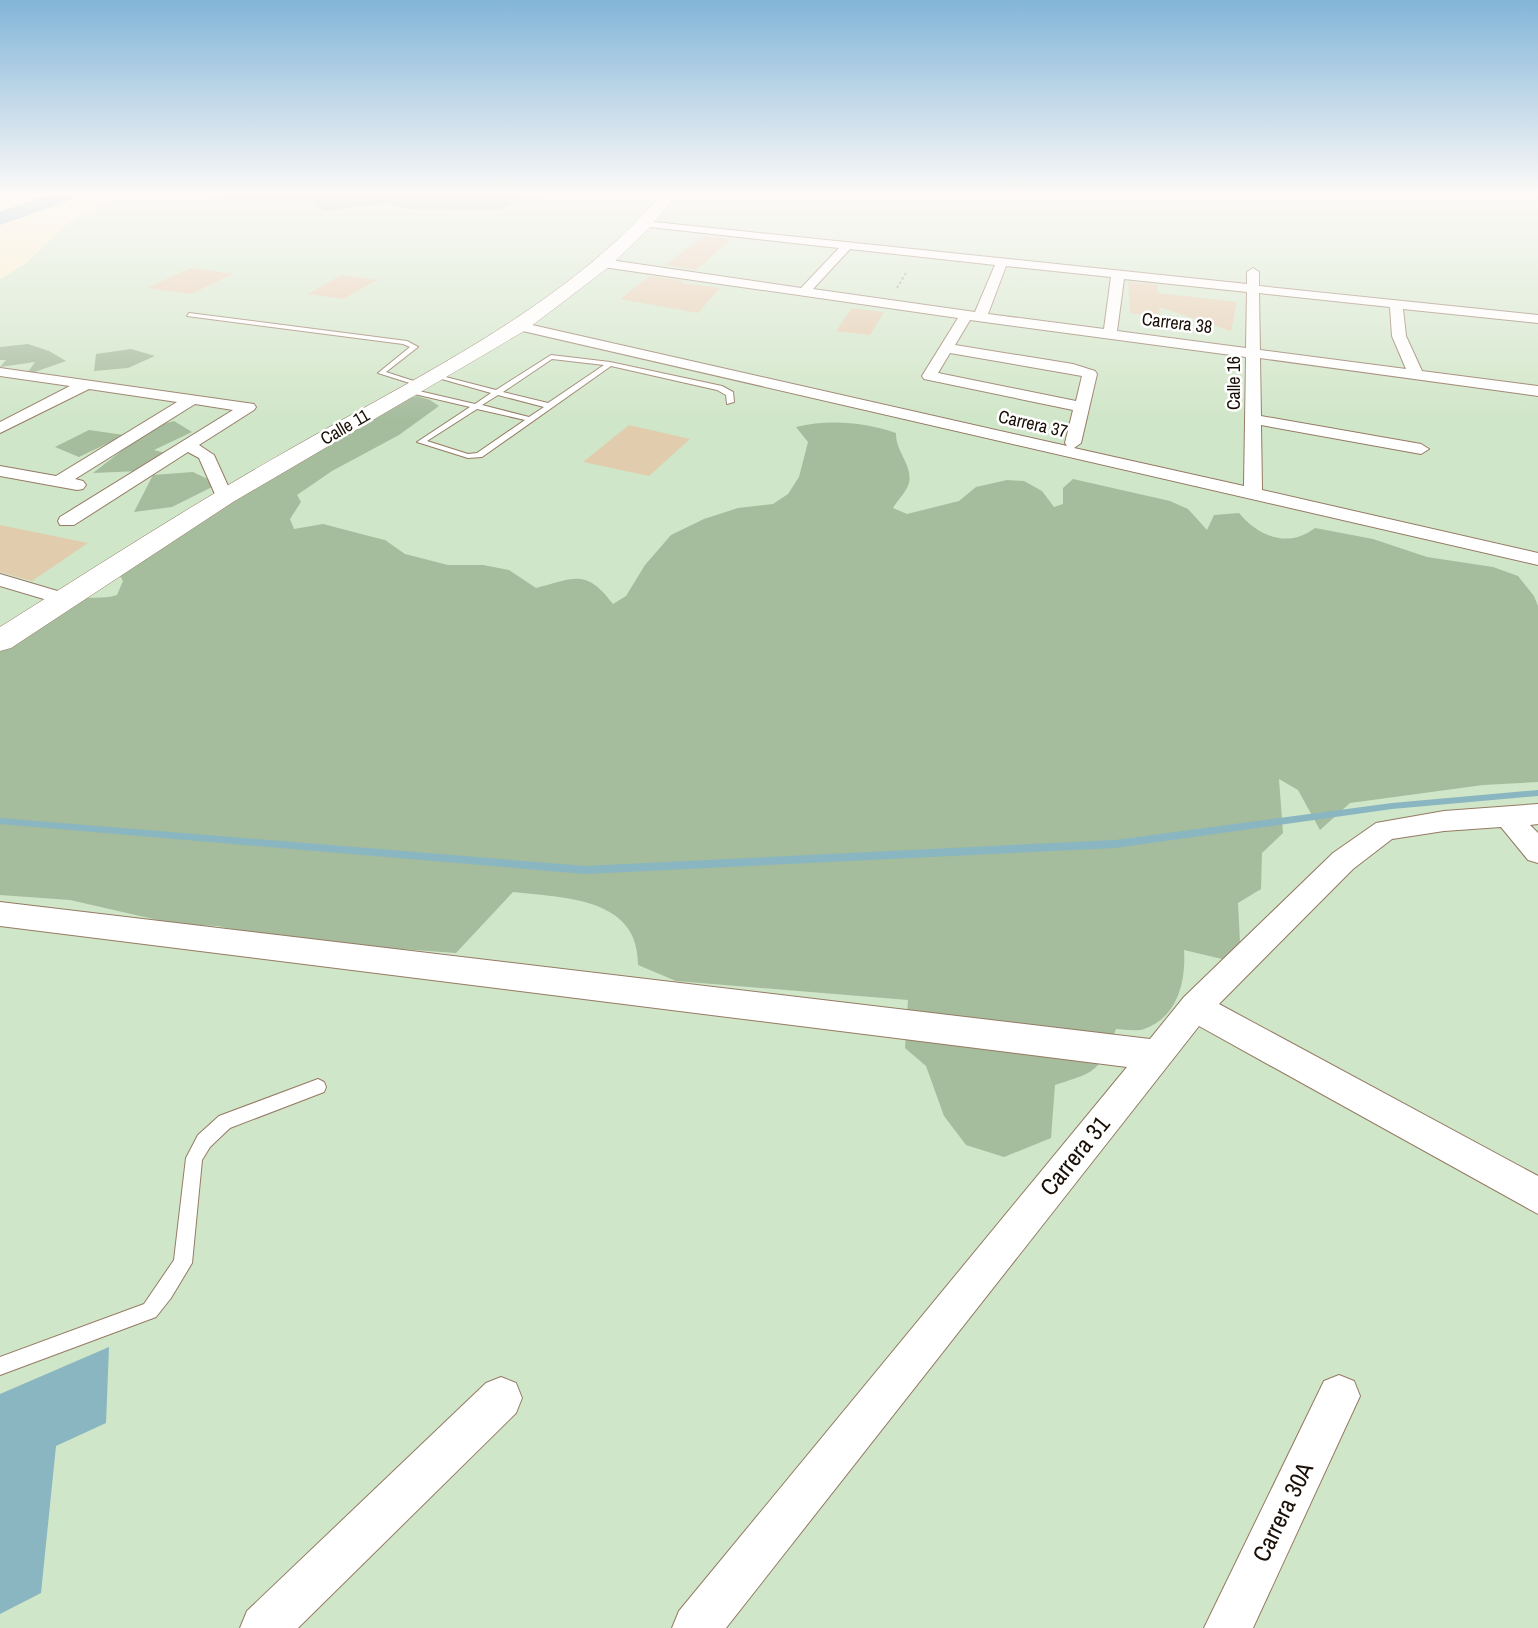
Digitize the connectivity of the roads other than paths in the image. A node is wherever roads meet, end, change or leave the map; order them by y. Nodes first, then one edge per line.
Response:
1 (596, 268) edge
2 (639, 268) edge
3 (827, 268) edge
4 (999, 268) edge
5 (1060, 268) edge
6 (1254, 272) dead end
7 (1118, 274) junction
8 (1253, 288) junction
9 (805, 291) junction
10 (1396, 303) junction
11 (189, 315) dead end
12 (973, 316) junction
13 (1538, 319) edge
14 (520, 326) junction
15 (1110, 334) junction
16 (946, 348) junction
17 (1254, 353) junction
18 (610, 364) junction
19 (0, 372) edge
20 (1416, 374) junction
21 (87, 384) junction
22 (421, 384) junction
23 (1534, 390) edge
24 (497, 392) junction
25 (191, 400) junction
26 (730, 402) dead end
27 (550, 405) junction
28 (476, 406) junction
29 (1080, 407) junction
30 (1538, 408) edge
31 (530, 419) junction
32 (1254, 419) junction
33 (0, 428) edge
34 (1073, 443) dead end
35 (188, 446) junction
36 (1421, 449) dead end
37 (0, 471) edge
38 (59, 482) junction
39 (114, 492) junction
40 (1253, 494) junction
41 (224, 497) junction
42 (66, 521) dead end
43 (1538, 559) edge
44 (0, 580) edge
45 (64, 599) junction
46 (0, 640) edge
47 (1523, 816) edge
48 (1538, 852) edge
49 (0, 914) edge
50 (1195, 1007) junction
51 (1157, 1055) junction
52 (318, 1087) dead end
53 (1538, 1196) edge
54 (0, 1366) edge
55 (1339, 1396) dead end
56 (501, 1398) dead end
57 (264, 1628) edge
58 (696, 1628) edge
59 (1228, 1628) edge

1 - 14 main road, Calle 11
2 - 9 street, Carrera 38
3 - 9 street
4 - 12 street
5 - 7 street
6 - 8 street, Calle 16
7 - 8 street
7 - 15 street
8 - 10 street
8 - 17 street, Calle 16
9 - 12 street, Carrera 38
10 - 13 street
10 - 20 street
11 - 22 lane
12 - 15 street, Carrera 38
12 - 16 street
14 - 22 main road, Calle 11
14 - 40 street, Carrera 37
15 - 17 street, Carrera 38
16 - 29 street
16 - 29 street
17 - 20 street, Carrera 38
17 - 32 street, Calle 16
18 - 24 lane
18 - 26 lane
18 - 27 lane
19 - 21 street
20 - 23 street, Carrera 38
21 - 25 street
21 - 33 street
22 - 24 lane
22 - 28 lane
22 - 41 main road, Calle 11
23 - 30 street
24 - 27 lane
24 - 28 lane
25 - 35 street
25 - 38 street
27 - 31 lane
28 - 31 lane
28 - 31 lane
29 - 34 street
32 - 36 street
32 - 40 street, Calle 16
35 - 39 street
35 - 41 street
37 - 38 street
38 - 39 street
39 - 42 street
40 - 43 street, Carrera 37
41 - 45 main road, Calle 11
44 - 45 street
45 - 46 main road, Calle 11
47 - 48 street
47 - 50 street, Carrera 31
49 - 51 street
50 - 51 street, Carrera 31
50 - 53 street
51 - 58 street, Carrera 31
52 - 54 lane
55 - 59 street, Carrera 30A
56 - 57 street

